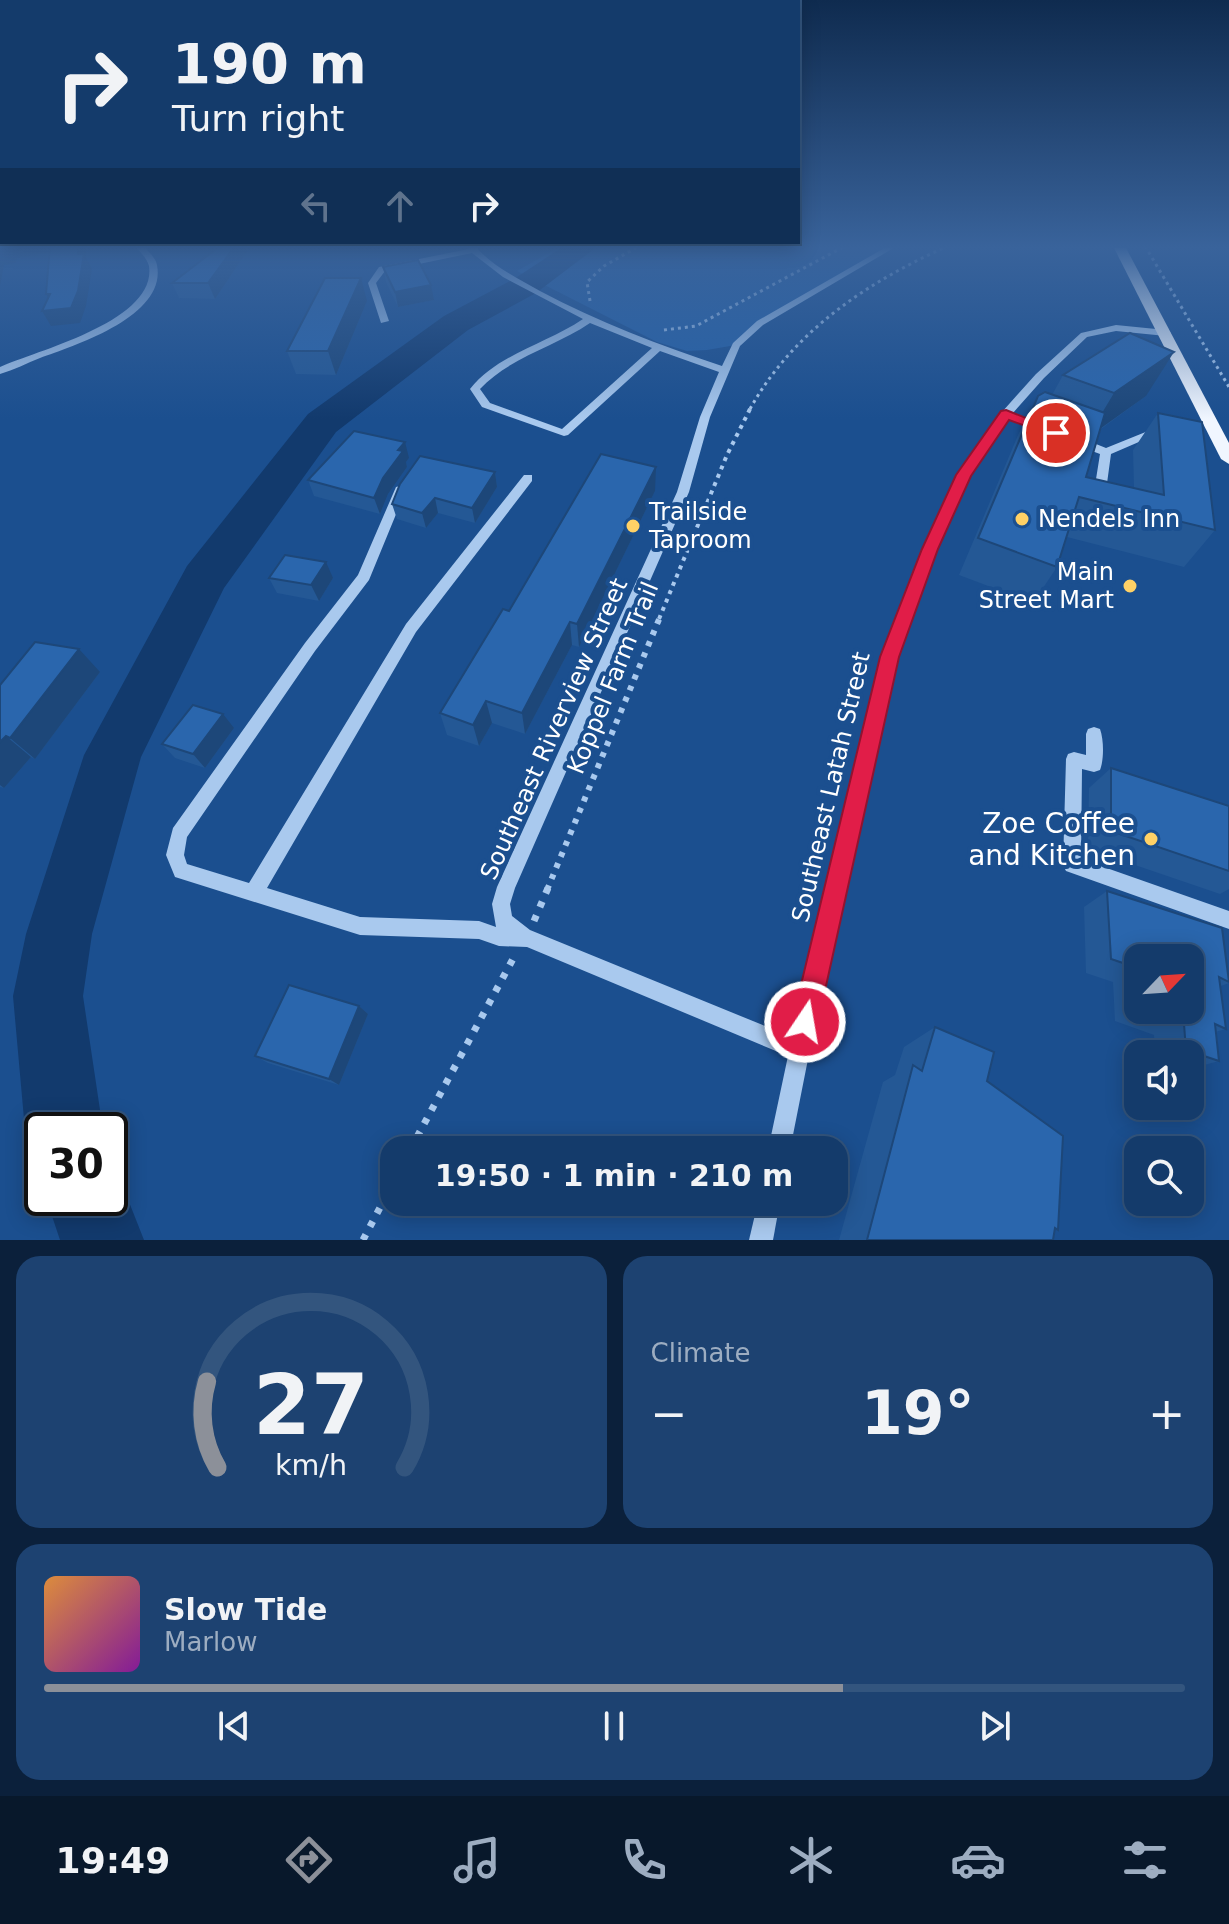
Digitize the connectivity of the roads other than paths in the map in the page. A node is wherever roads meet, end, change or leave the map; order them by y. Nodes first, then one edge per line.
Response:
1 (139, 304) edge
2 (379, 304) edge
3 (558, 304) edge
4 (793, 304) edge
5 (1150, 304) edge
6 (588, 320) junction
7 (384, 321) dead end
8 (1166, 333) junction
9 (657, 349) junction
10 (724, 370) junction
11 (0, 371) edge
12 (1006, 414) junction
13 (1170, 427) edge
14 (1049, 430) edge
15 (1063, 436) edge
16 (1106, 452) junction
17 (1229, 459) edge
18 (410, 476) edge
19 (528, 478) dead end
20 (1097, 515) edge
21 (1094, 734) dead end
22 (253, 894) junction
23 (1229, 920) edge
24 (527, 938) junction
25 (798, 1050) junction
26 (782, 1136) edge
27 (766, 1216) edge
28 (761, 1240) edge

1 - 11 street
2 - 7 street
3 - 6 street
4 - 10 street, Southeast Riverview Street
5 - 8 main road
6 - 9 street
6 - 9 street
8 - 12 street, Southeast Latah Street
8 - 17 main road
9 - 10 street
10 - 24 street, Southeast Riverview Street
12 - 14 street
12 - 25 street, Southeast Latah Street
13 - 16 street
15 - 16 street
16 - 20 street
18 - 22 street
19 - 22 street
21 - 23 street
22 - 24 street
24 - 25 street
25 - 26 street, Southeast Latah Street
27 - 28 street

